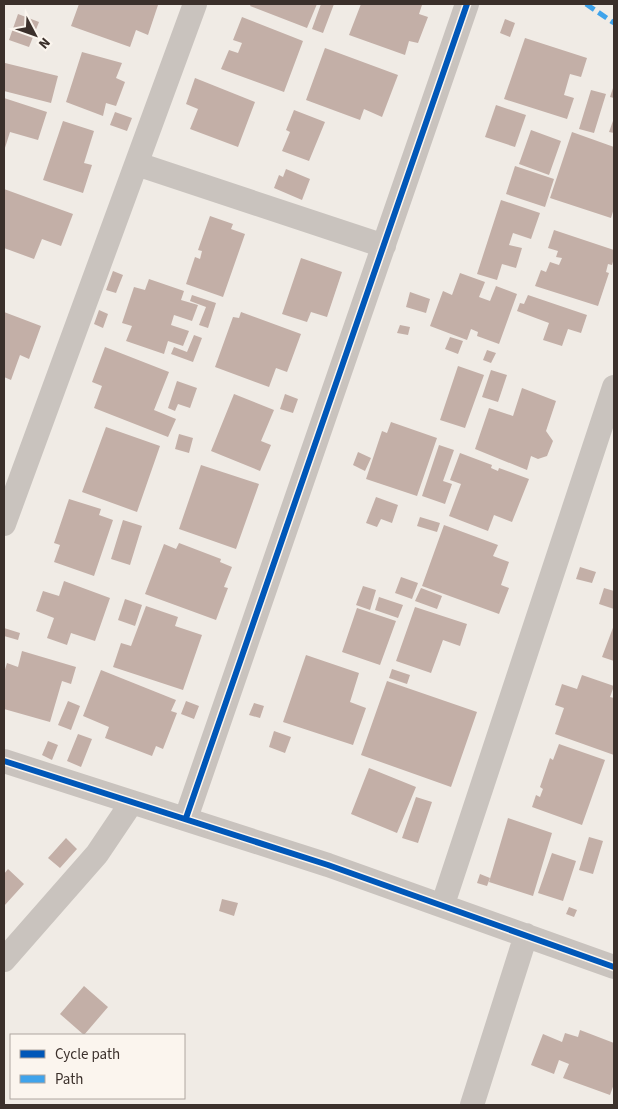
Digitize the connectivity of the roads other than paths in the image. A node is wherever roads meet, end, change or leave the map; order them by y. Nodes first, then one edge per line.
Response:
1 (195, 4) edge
2 (468, 4) edge
3 (137, 164) junction
4 (384, 246) junction
5 (614, 387) edge
6 (4, 524) edge
7 (4, 761) edge
8 (132, 802) junction
9 (186, 818) junction
10 (443, 904) junction
11 (526, 935) junction
12 (4, 960) edge
13 (614, 967) edge
14 (472, 1105) edge

1 - 3 street
2 - 4 street
3 - 4 street
3 - 6 street
4 - 9 street
5 - 10 street
7 - 8 street
8 - 9 street
8 - 12 street
9 - 10 street
10 - 11 street
11 - 13 street
11 - 14 street

